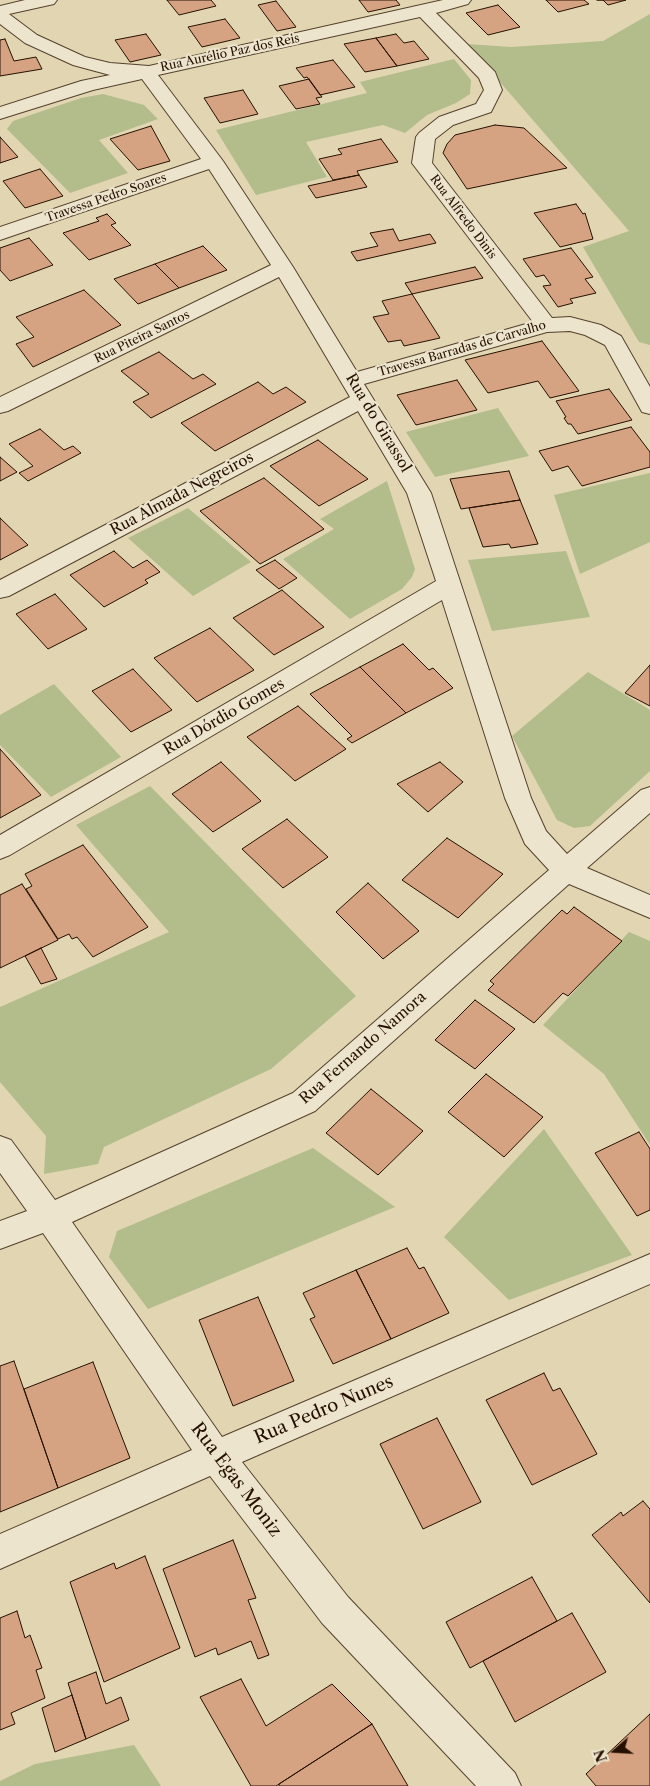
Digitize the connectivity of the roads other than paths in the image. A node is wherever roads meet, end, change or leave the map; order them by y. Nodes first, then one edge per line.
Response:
1 (48, 0) edge
2 (462, 0) edge
3 (0, 11) edge
4 (424, 11) junction
5 (0, 16) edge
6 (146, 71) junction
7 (0, 113) edge
8 (213, 161) junction
9 (0, 234) edge
10 (284, 267) junction
11 (546, 325) junction
12 (358, 390) junction
13 (0, 406) edge
14 (650, 407) edge
15 (448, 585) junction
16 (0, 590) edge
17 (650, 797) edge
18 (0, 848) edge
19 (566, 871) junction
20 (650, 907) edge
21 (0, 1149) edge
22 (50, 1217) junction
23 (0, 1235) edge
24 (650, 1269) edge
25 (216, 1456) junction
26 (0, 1552) edge
27 (502, 1786) edge

1 - 3 street
2 - 4 street, Rua Aurélio Paz dos Reis
4 - 6 street, Rua Aurélio Paz dos Reis
4 - 11 street, Rua Alfredo Dinis
5 - 6 street
6 - 7 street, Rua Aurélio Paz dos Reis
6 - 8 street, Rua do Girassol
8 - 9 street, Travessa Pedro Soares
8 - 10 street, Rua do Girassol
10 - 12 street, Rua do Girassol
10 - 13 street, Rua Piteira Santos
11 - 12 street, Travessa Barradas de Carvalho
11 - 14 street, Travessa Barradas de Carvalho
12 - 15 street, Rua do Girassol
12 - 16 street, Rua Almada Negreiros
15 - 18 street, Rua Dórdio Gomes
15 - 19 street, Rua do Girassol
17 - 19 street, Rua Fernando Namora
19 - 20 street, Rua do Girassol
19 - 22 street, Rua Fernando Namora
21 - 22 street, Rua Egas Moniz
22 - 23 street, Rua Fernando Namora
22 - 25 street, Rua Egas Moniz
24 - 25 street, Rua Pedro Nunes
25 - 26 street, Rua Pedro Nunes
25 - 27 street, Rua Egas Moniz

